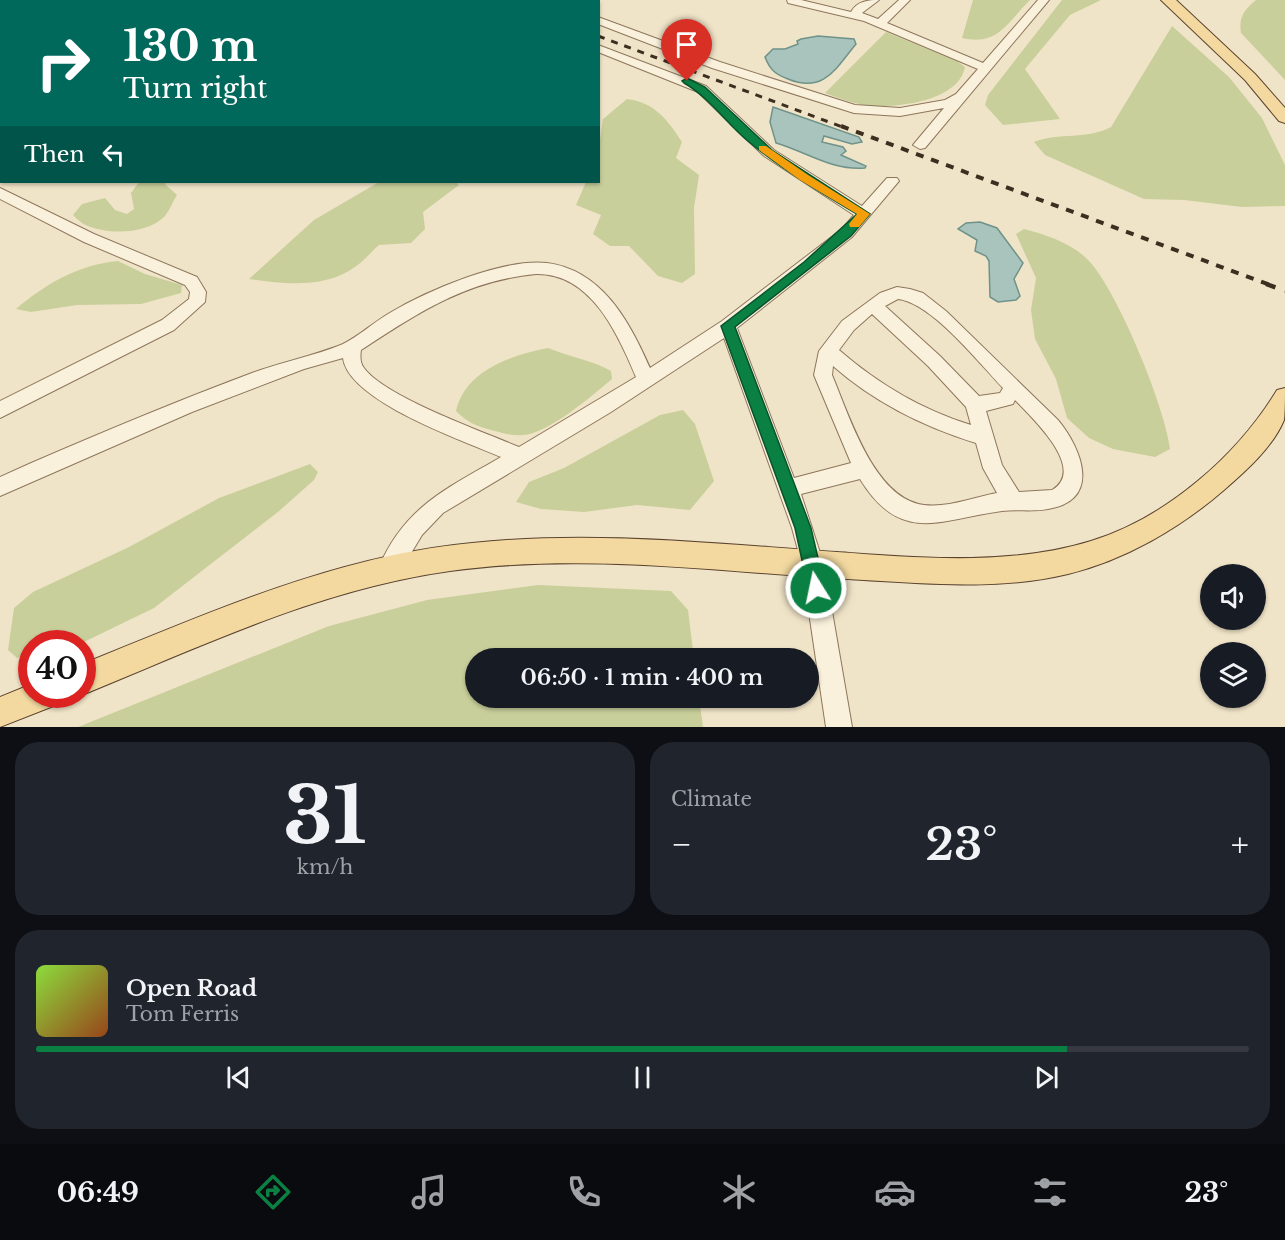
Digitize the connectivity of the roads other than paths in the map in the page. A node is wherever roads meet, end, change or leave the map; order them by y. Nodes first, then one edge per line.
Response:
1 (874, 0) edge
2 (905, 0) edge
3 (1044, 0) edge
4 (1168, 0) edge
5 (792, 1) edge
6 (863, 18) junction
7 (600, 21) edge
8 (879, 25) junction
9 (600, 49) edge
10 (985, 68) junction
11 (960, 97) junction
12 (1285, 118) edge
13 (920, 145) dead end
14 (892, 181) dead end
15 (0, 193) edge
16 (864, 214) junction
17 (873, 304) junction
18 (728, 326) junction
19 (352, 347) junction
20 (828, 351) junction
21 (646, 380) junction
22 (1014, 387) junction
23 (1285, 397) edge
24 (974, 403) junction
25 (0, 410) edge
26 (983, 436) junction
27 (520, 456) junction
28 (863, 469) junction
29 (0, 487) edge
30 (789, 488) junction
31 (1013, 501) junction
32 (813, 564) junction
33 (390, 567) junction
34 (96, 674) edge
35 (18, 705) edge
36 (0, 712) edge
37 (839, 727) edge

1 - 6 street
2 - 8 street
3 - 10 street
4 - 12 main road
5 - 6 street
6 - 8 street
7 - 11 street
8 - 10 street
9 - 16 street
10 - 11 street
11 - 13 street
14 - 16 street
15 - 25 street
16 - 18 street
17 - 20 street
17 - 22 street
17 - 24 street
18 - 21 street
18 - 30 street
19 - 21 street
19 - 27 street
19 - 29 street
20 - 26 street
20 - 28 street
21 - 27 street
22 - 24 street
22 - 31 street
23 - 32 main road
24 - 26 street
26 - 31 street
27 - 33 street
28 - 30 street
28 - 31 street
30 - 32 street
32 - 33 main road
32 - 37 street
33 - 34 main road
35 - 36 main road

